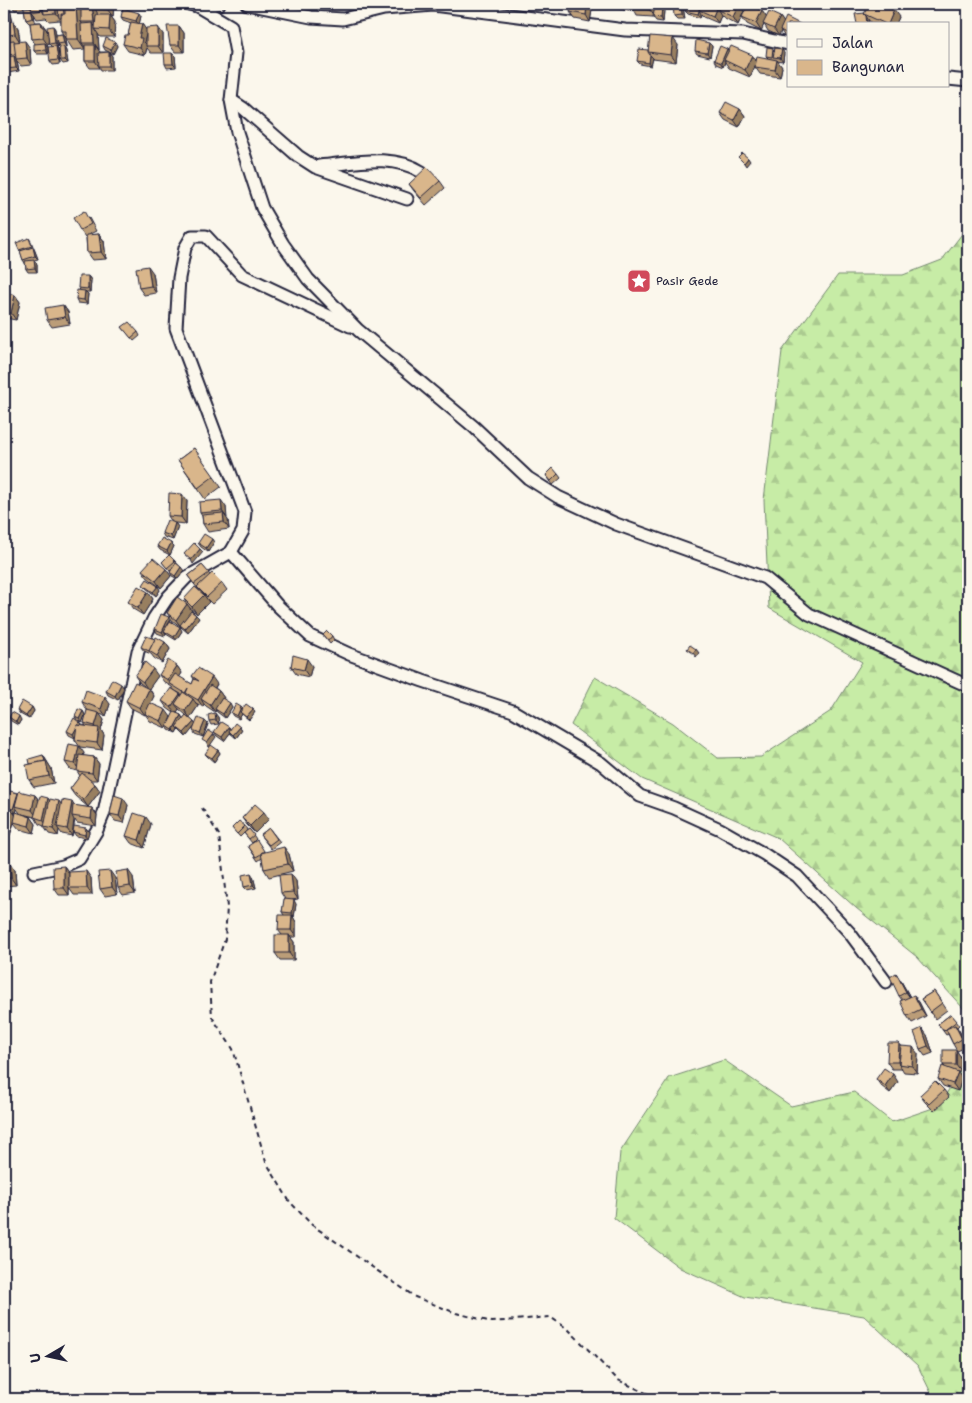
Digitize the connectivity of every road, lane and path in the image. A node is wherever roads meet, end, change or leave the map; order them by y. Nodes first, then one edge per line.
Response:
1 (219, 4) edge
2 (248, 4) edge
3 (193, 5) edge
4 (787, 44) edge
5 (950, 79) edge
6 (968, 82) edge
7 (231, 100) junction
8 (315, 167) junction
9 (422, 172) edge
10 (406, 198) dead end
11 (358, 330) junction
12 (231, 552) junction
13 (968, 686) edge
14 (202, 808) dead end
15 (34, 872) dead end
16 (886, 982) dead end
17 (659, 1399) edge

1 - 3 street
2 - 4 street
3 - 7 street
5 - 6 street
7 - 8 street
7 - 11 street
8 - 9 street
8 - 10 street
11 - 12 street
11 - 13 street
12 - 15 street
12 - 16 street
14 - 17 path

